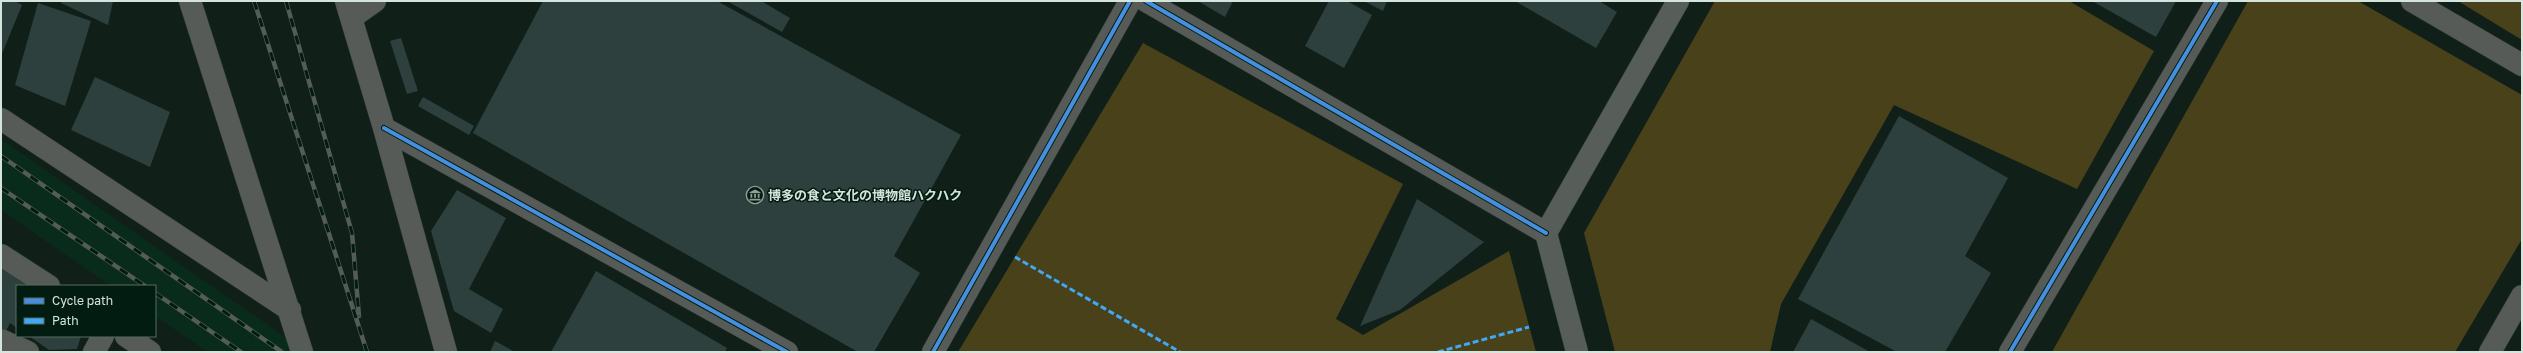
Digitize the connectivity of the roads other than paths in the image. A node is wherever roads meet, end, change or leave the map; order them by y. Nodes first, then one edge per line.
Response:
1 (190, 1) edge
2 (375, 1) edge
3 (1130, 1) edge
4 (1146, 1) edge
5 (1678, 1) edge
6 (2217, 1) edge
7 (2412, 1) edge
8 (348, 9) edge
9 (2522, 65) edge
10 (1, 119) edge
11 (384, 128) junction
12 (1546, 233) junction
13 (1, 255) edge
14 (47, 285) edge
15 (2522, 296) edge
16 (290, 310) junction
17 (102, 337) edge
18 (128, 337) edge
19 (1, 340) edge
20 (28, 352) edge
21 (94, 352) edge
22 (150, 352) edge
23 (302, 352) edge
24 (446, 352) edge
25 (786, 352) edge
26 (933, 352) edge
27 (1577, 352) edge
28 (2010, 352) edge
29 (2490, 352) edge

1 - 16 street
2 - 8 street
3 - 26 street
4 - 12 street
5 - 12 street
6 - 28 street
7 - 9 street
8 - 11 street
10 - 16 street
11 - 24 street
11 - 25 street
12 - 27 street
13 - 14 street
15 - 29 street
16 - 23 street
17 - 21 street
18 - 22 street
19 - 20 street

